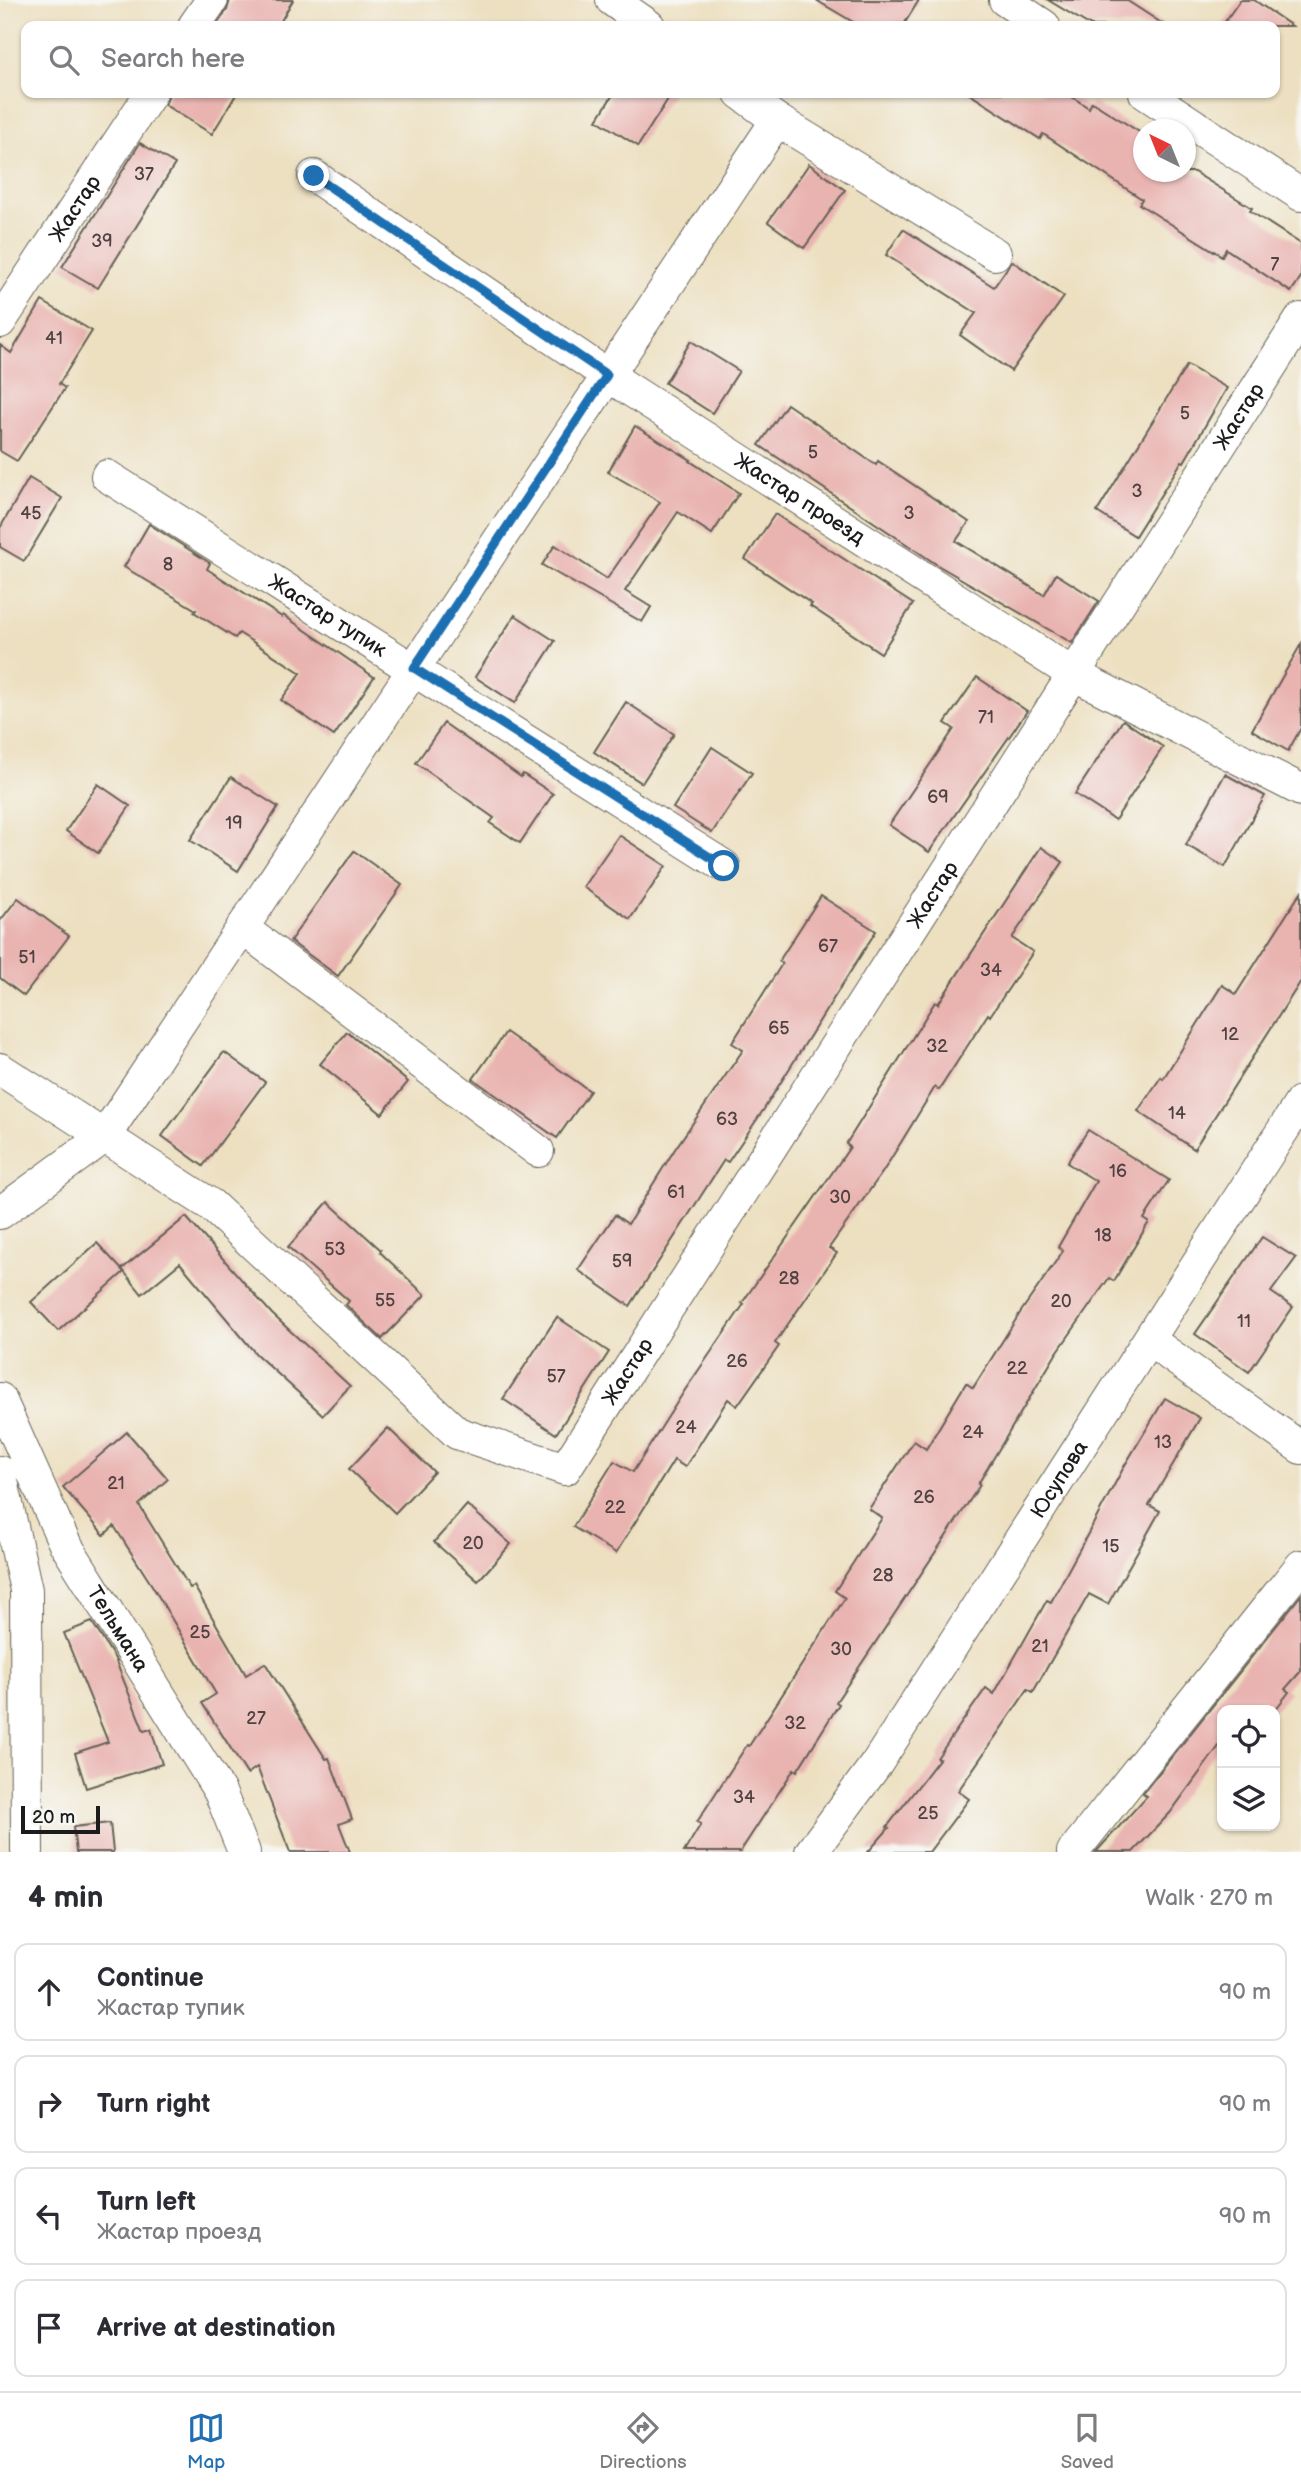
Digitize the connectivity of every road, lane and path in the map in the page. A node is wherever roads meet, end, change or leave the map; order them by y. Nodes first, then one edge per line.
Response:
1 (212, 0) edge
2 (612, 0) edge
3 (1004, 0) edge
4 (197, 21) edge
5 (642, 21) edge
6 (1036, 21) edge
7 (148, 98) edge
8 (747, 98) edge
9 (1153, 98) edge
10 (776, 120) junction
11 (314, 176) dead end
12 (1301, 195) edge
13 (995, 254) dead end
14 (1301, 319) edge
15 (0, 322) edge
16 (607, 375) junction
17 (107, 477) dead end
18 (414, 668) junction
19 (1073, 674) junction
20 (1301, 790) edge
21 (724, 866) dead end
22 (242, 928) junction
23 (0, 1069) edge
24 (1301, 1102) edge
25 (104, 1137) junction
26 (538, 1151) dead end
27 (0, 1213) edge
28 (1149, 1339) junction
29 (0, 1399) edge
30 (1301, 1448) edge
31 (0, 1472) edge
32 (1301, 1566) edge
33 (27, 1852) edge
34 (244, 1852) edge
35 (811, 1852) edge
36 (1073, 1852) edge

1 - 4 street
2 - 5 street
3 - 6 street
7 - 15 street, Жастар
8 - 10 street
9 - 12 street
10 - 13 street
10 - 16 street
11 - 16 street, Жастар проезд
14 - 19 street, Жастар
16 - 18 street
16 - 19 street, Жастар проезд
17 - 18 street, Жастар тупик
18 - 21 street, Жастар тупик
18 - 22 street
19 - 20 street, Жастар проезд
19 - 25 street, Жастар
22 - 25 street
22 - 26 street
23 - 25 street
24 - 28 street, Юсупова
25 - 27 street
28 - 30 street
28 - 35 street, Юсупова
29 - 34 street, Тельмана
31 - 33 street
32 - 36 street

